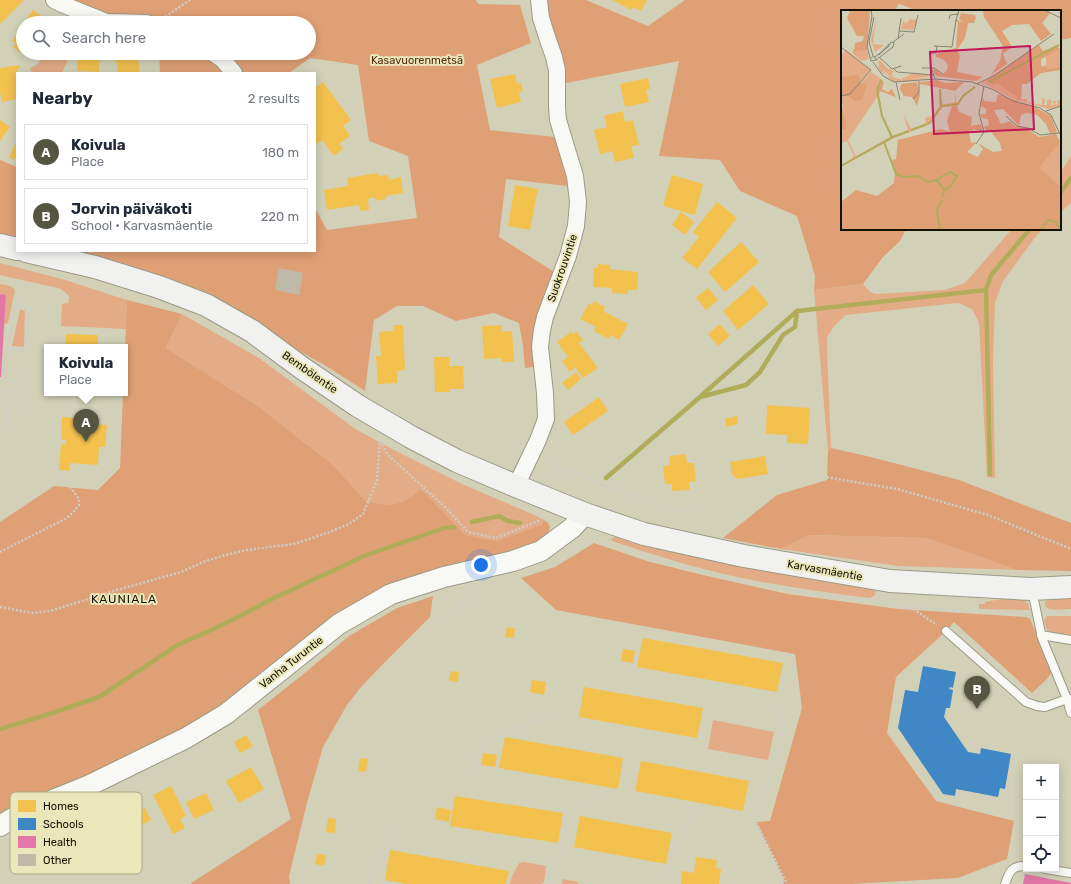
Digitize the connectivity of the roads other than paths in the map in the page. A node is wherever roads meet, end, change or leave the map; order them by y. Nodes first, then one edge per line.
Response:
1 (54, 0) edge
2 (538, 0) edge
3 (91, 16) edge
4 (223, 60) edge
5 (233, 72) edge
6 (0, 245) edge
7 (16, 249) edge
8 (30, 252) edge
9 (516, 486) junction
10 (585, 514) junction
11 (1071, 588) edge
12 (1031, 589) junction
13 (946, 631) road end
14 (1041, 635) junction
15 (1071, 640) edge
16 (1069, 699) edge
17 (1071, 713) edge
18 (75, 792) edge
19 (10, 820) edge
20 (0, 826) edge
21 (1023, 866) edge
22 (1059, 871) edge
23 (1071, 873) edge
24 (1005, 884) edge

1 - 3 street
2 - 9 street, Suokrouvintie
4 - 5 street
6 - 7 main road
8 - 9 main road, Bembölentie
9 - 10 main road, Bembölentie
10 - 12 main road, Karvasmäentie
10 - 18 street, Vanha Turuntie
11 - 12 main road, Karvasmäentie
12 - 14 lane
13 - 16 lane
14 - 15 lane
14 - 16 lane
16 - 17 lane
19 - 20 street, Vanha Turuntie
21 - 24 lane
22 - 23 lane

